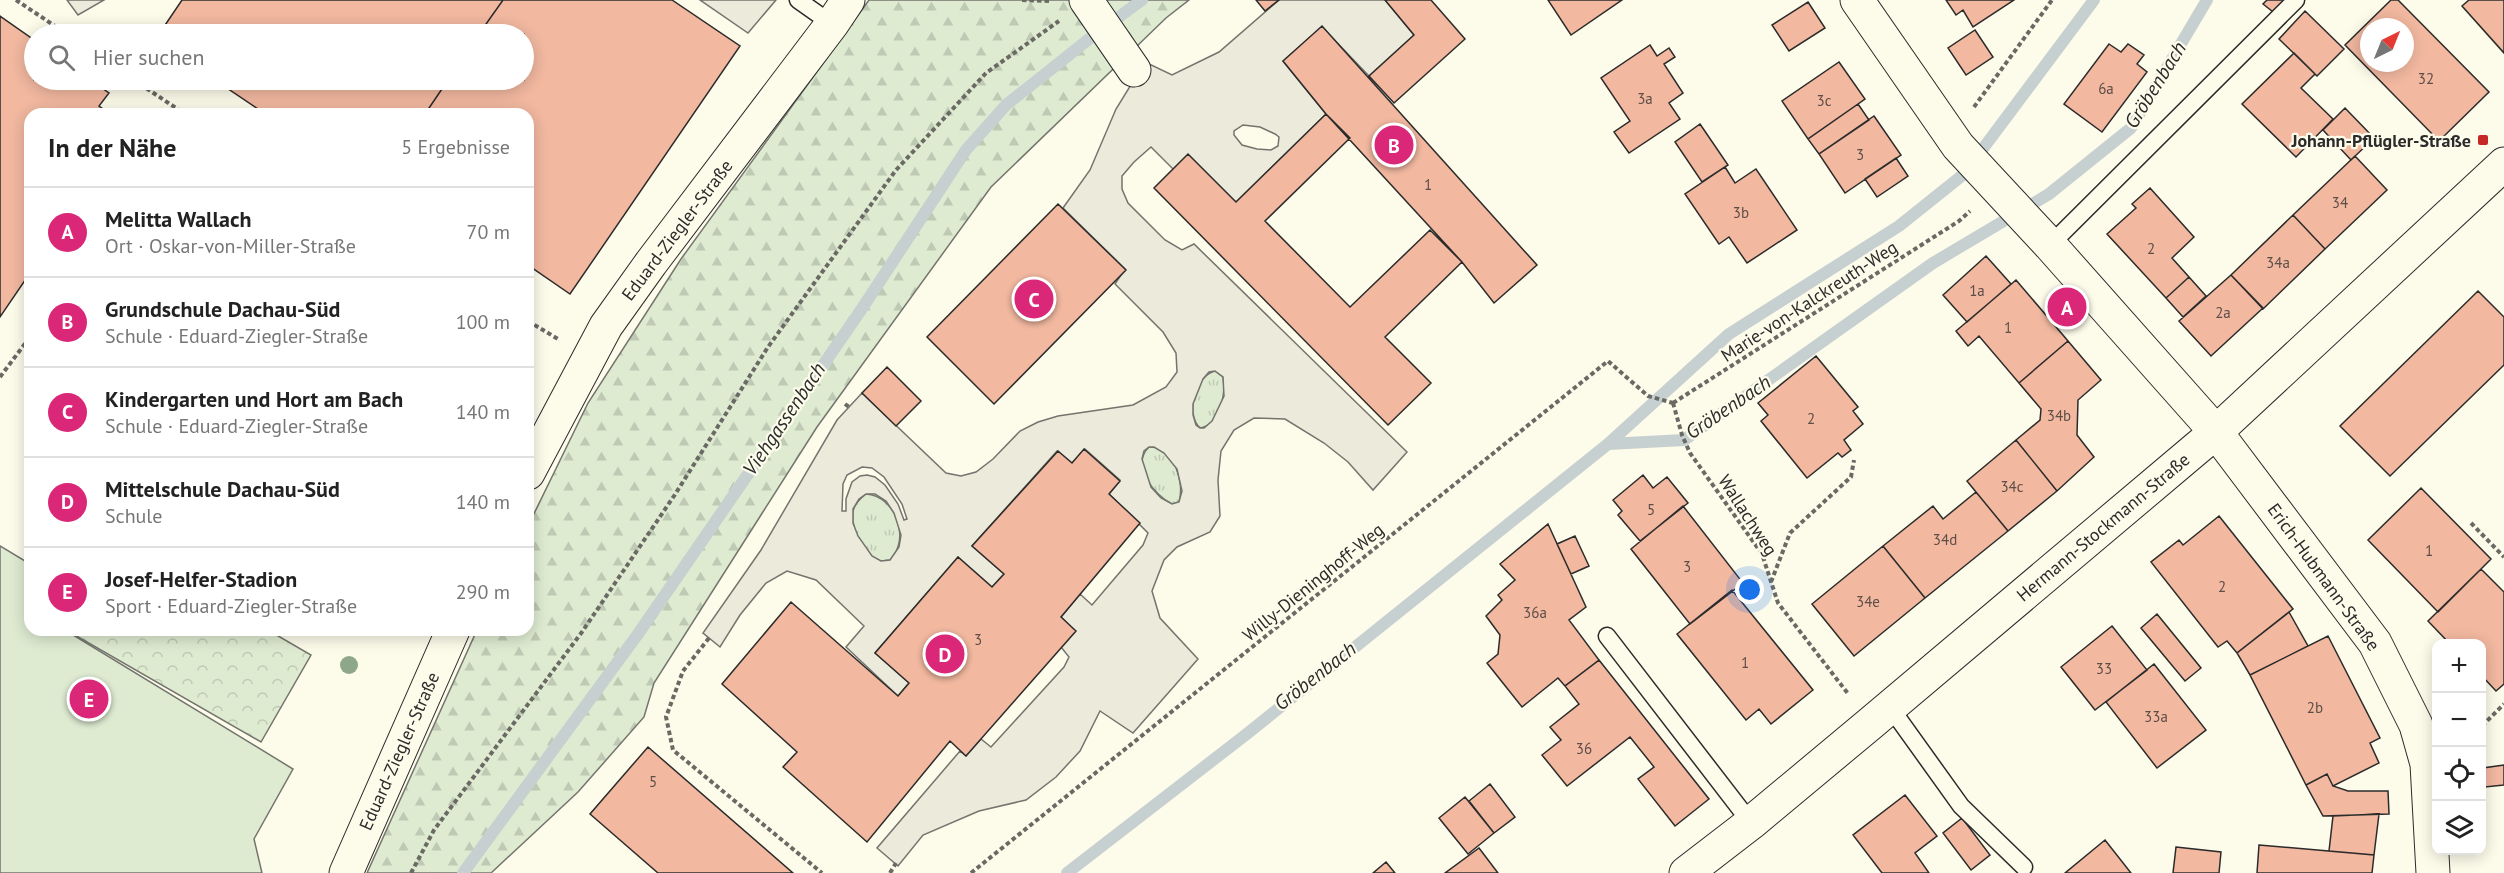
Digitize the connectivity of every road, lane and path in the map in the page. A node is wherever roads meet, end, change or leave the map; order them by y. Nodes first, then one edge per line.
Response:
1 (16, 0) edge
2 (798, 0) edge
3 (1857, 0) edge
4 (2052, 0) edge
5 (2296, 0) edge
6 (1090, 6) edge
7 (840, 12) edge
8 (52, 24) edge
9 (1134, 70) dead end
10 (149, 90) edge
11 (176, 108) edge
12 (1955, 142) junction
13 (2504, 164) edge
14 (1959, 221) dead end
15 (2045, 240) junction
16 (24, 345) edge
17 (0, 377) edge
18 (1674, 403) junction
19 (2216, 432) junction
20 (1854, 460) dead end
21 (534, 462) edge
22 (2471, 523) dead end
23 (2504, 557) edge
24 (1771, 582) junction
25 (450, 636) edge
26 (1607, 636) dead end
27 (709, 638) dead end
28 (2504, 704) edge
29 (1880, 715) junction
30 (2486, 721) edge
31 (1751, 823) junction
32 (1716, 861) edge
33 (896, 863) dead end
34 (2024, 867) dead end
35 (346, 873) edge
36 (411, 873) edge
37 (822, 873) edge
38 (890, 873) edge
39 (971, 873) edge
40 (1686, 873) edge
41 (2433, 873) edge

1 - 8 path
2 - 7 lane
3 - 12 street, Erich-Hubmann-Straße
4 - 12 path
5 - 15 lane
6 - 9 street
6 - 36 path
7 - 21 street, Eduard-Ziegler-Straße
10 - 11 path
12 - 15 street, Erich-Hubmann-Straße
13 - 19 street, Hermann-Stockmann-Straße
14 - 18 path, Marie-von-Kalckreuth-Weg
15 - 19 street, Erich-Hubmann-Straße
16 - 17 path
18 - 24 path, Wallachweg
18 - 39 path, Willy-Dieninghoff-Weg
19 - 29 street, Hermann-Stockmann-Straße
19 - 41 street, Erich-Hubmann-Straße
20 - 24 path
22 - 23 path
24 - 29 path, Wallachweg
25 - 35 street, Eduard-Ziegler-Straße
26 - 31 lane
27 - 37 path
28 - 30 path
29 - 31 street, Hermann-Stockmann-Straße
29 - 34 lane
31 - 32 street, Hermann-Stockmann-Straße
32 - 40 street, Hermann-Stockmann-Straße
33 - 38 path

